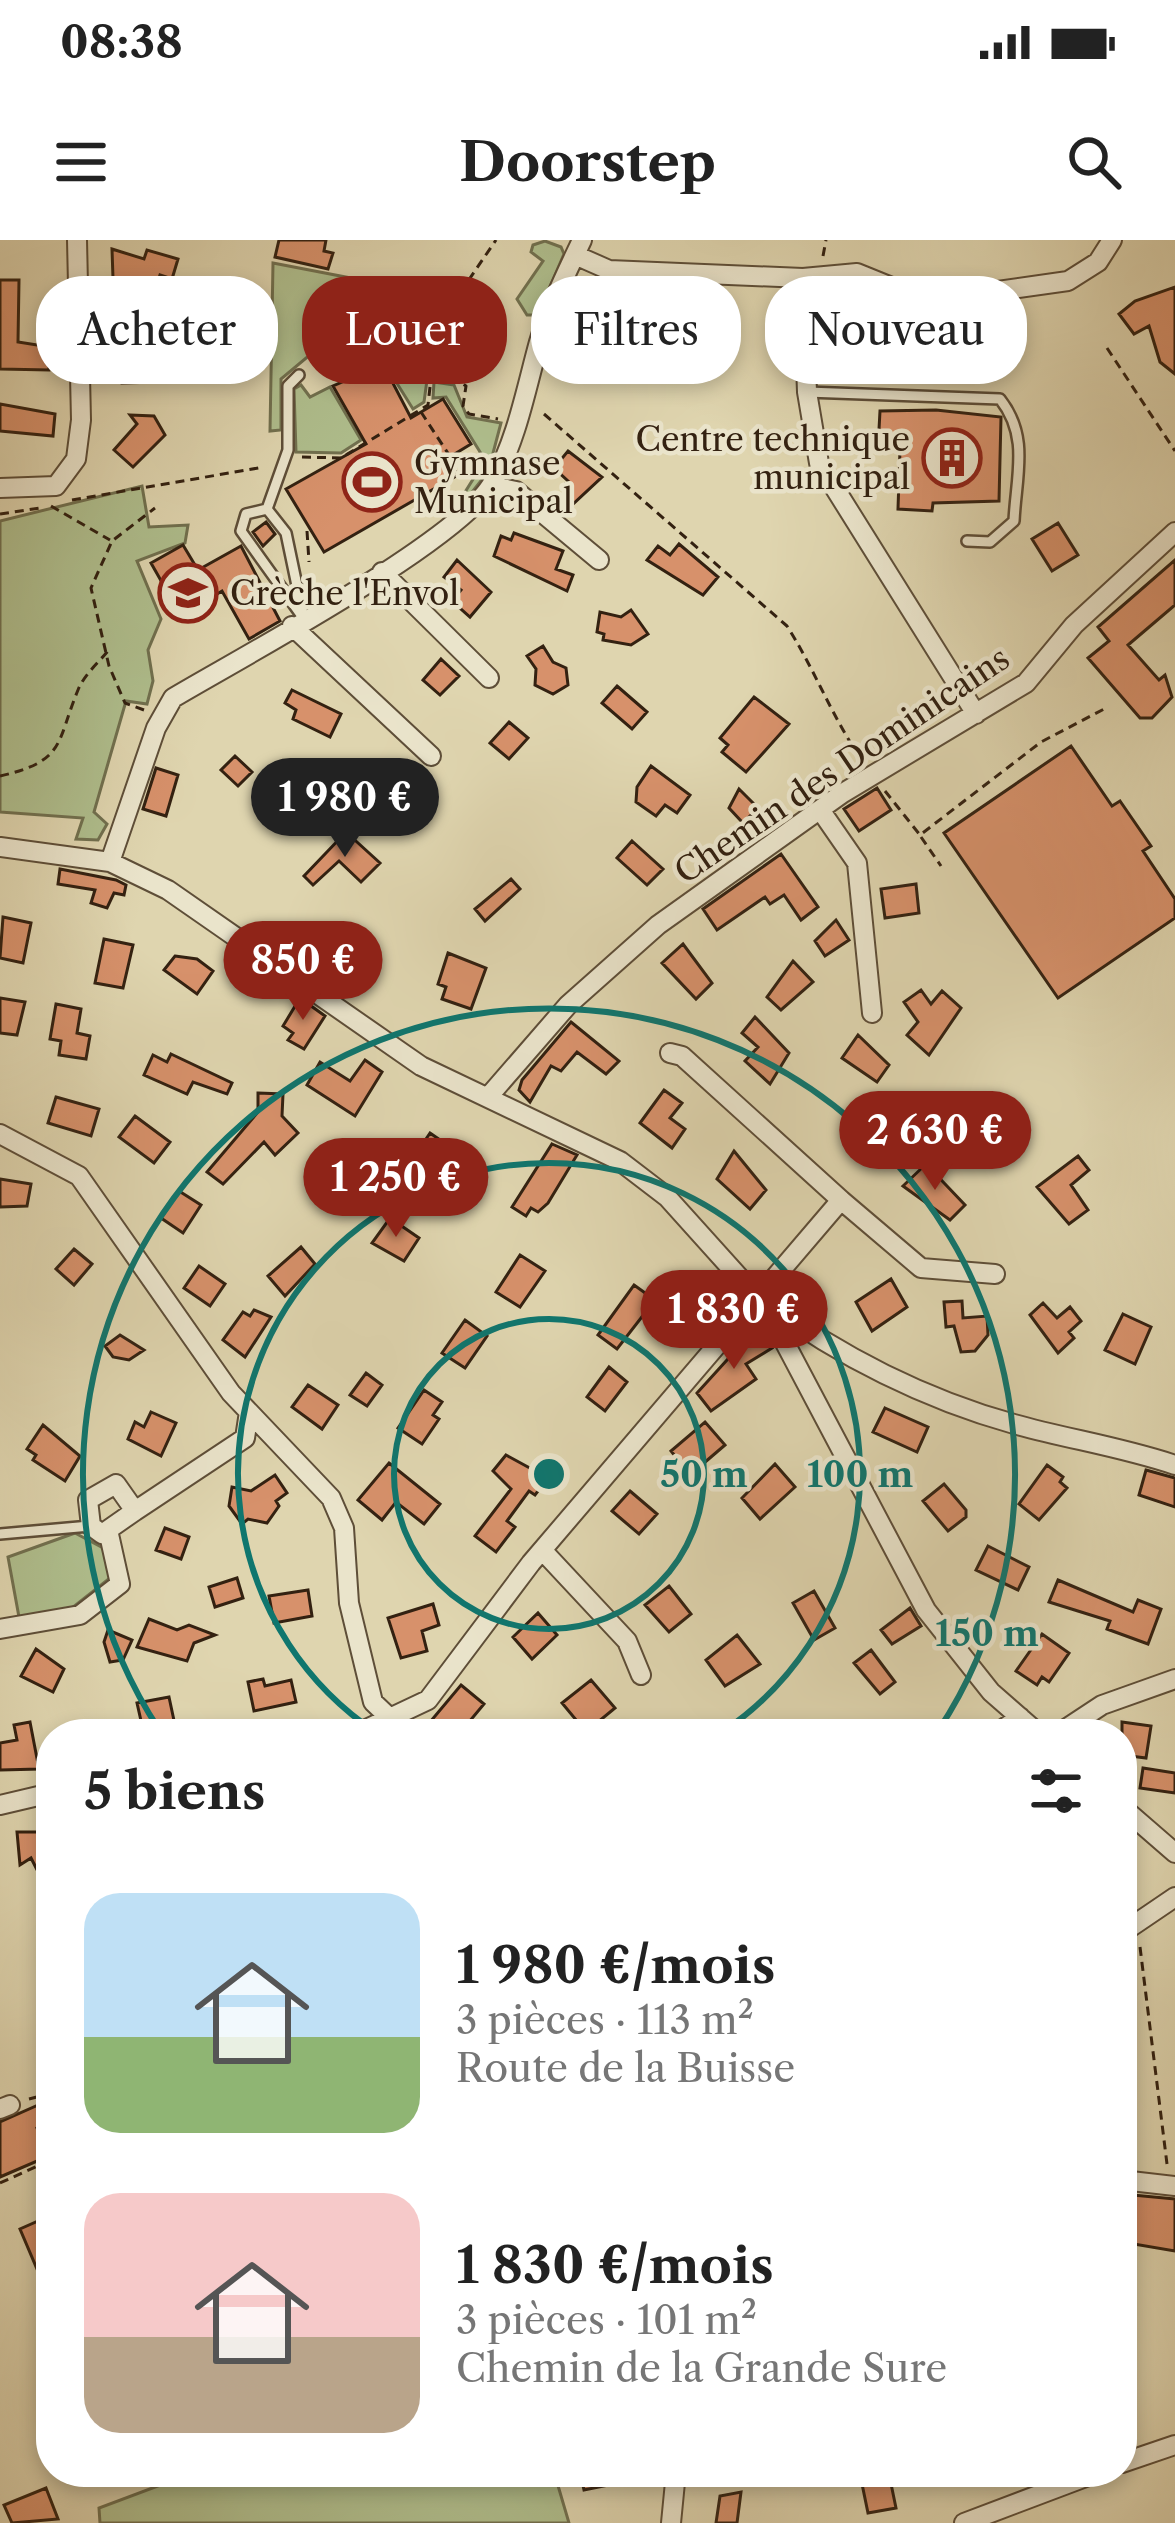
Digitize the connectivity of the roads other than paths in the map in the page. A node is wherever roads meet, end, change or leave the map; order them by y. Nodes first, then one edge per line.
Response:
1 (77, 240) edge
2 (1112, 240) edge
3 (579, 247) edge
4 (765, 276) edge
5 (825, 276) edge
6 (864, 276) edge
7 (1027, 287) edge
8 (299, 375) dead end
9 (807, 384) edge
10 (807, 392) junction
11 (492, 486) junction
12 (0, 488) edge
13 (267, 508) junction
14 (1175, 532) edge
15 (967, 541) dead end
16 (598, 560) dead end
17 (382, 572) junction
18 (298, 622) junction
19 (489, 678) dead end
20 (976, 714) junction
21 (431, 756) dead end
22 (821, 811) junction
23 (0, 847) edge
24 (110, 862) junction
25 (872, 1013) dead end
26 (670, 1052) dead end
27 (489, 1096) junction
28 (0, 1134) edge
29 (841, 1200) junction
30 (995, 1274) dead end
31 (758, 1296) junction
32 (250, 1412) junction
33 (245, 1438) junction
34 (278, 1441) junction
35 (1175, 1465) edge
36 (136, 1511) junction
37 (99, 1528) junction
38 (0, 1534) edge
39 (542, 1550) junction
40 (0, 1629) edge
41 (641, 1675) dead end
42 (1175, 1679) edge
43 (1020, 1718) edge
44 (388, 1719) edge
45 (405, 1719) edge
46 (1081, 1719) edge
47 (36, 1797) edge
48 (0, 1805) edge
49 (1137, 1822) edge
50 (1175, 1853) edge
51 (1175, 1897) edge
52 (1137, 1922) edge
53 (1137, 2182) edge
54 (1172, 2186) edge
55 (1175, 2445) edge
56 (1137, 2458) edge
57 (675, 2487) edge
58 (1059, 2487) edge
59 (671, 2523) edge
60 (964, 2523) edge

1 - 12 street
2 - 7 street
3 - 4 street
3 - 11 street
5 - 6 street
8 - 13 lane
9 - 10 street
10 - 15 lane
10 - 20 street
11 - 16 street
11 - 17 street
13 - 18 lane
13 - 18 lane
14 - 20 street, Chemin des Dominicains
17 - 18 street
17 - 19 street
18 - 21 street
18 - 24 street
20 - 22 street, Chemin des Dominicains
22 - 25 street
22 - 27 street, Chemin des Dominicains
23 - 24 street
24 - 27 street
26 - 29 street
27 - 31 street
28 - 32 street
29 - 30 street
29 - 31 street
31 - 35 street
31 - 39 street
31 - 43 street
32 - 33 street
32 - 34 street
33 - 34 street
33 - 36 street
34 - 44 street
36 - 37 street
36 - 37 street
37 - 38 lane
37 - 40 street
39 - 41 street
39 - 45 street
42 - 46 street
47 - 48 street
49 - 50 street
51 - 52 street
53 - 54 street
55 - 56 street
57 - 59 street
58 - 60 street

